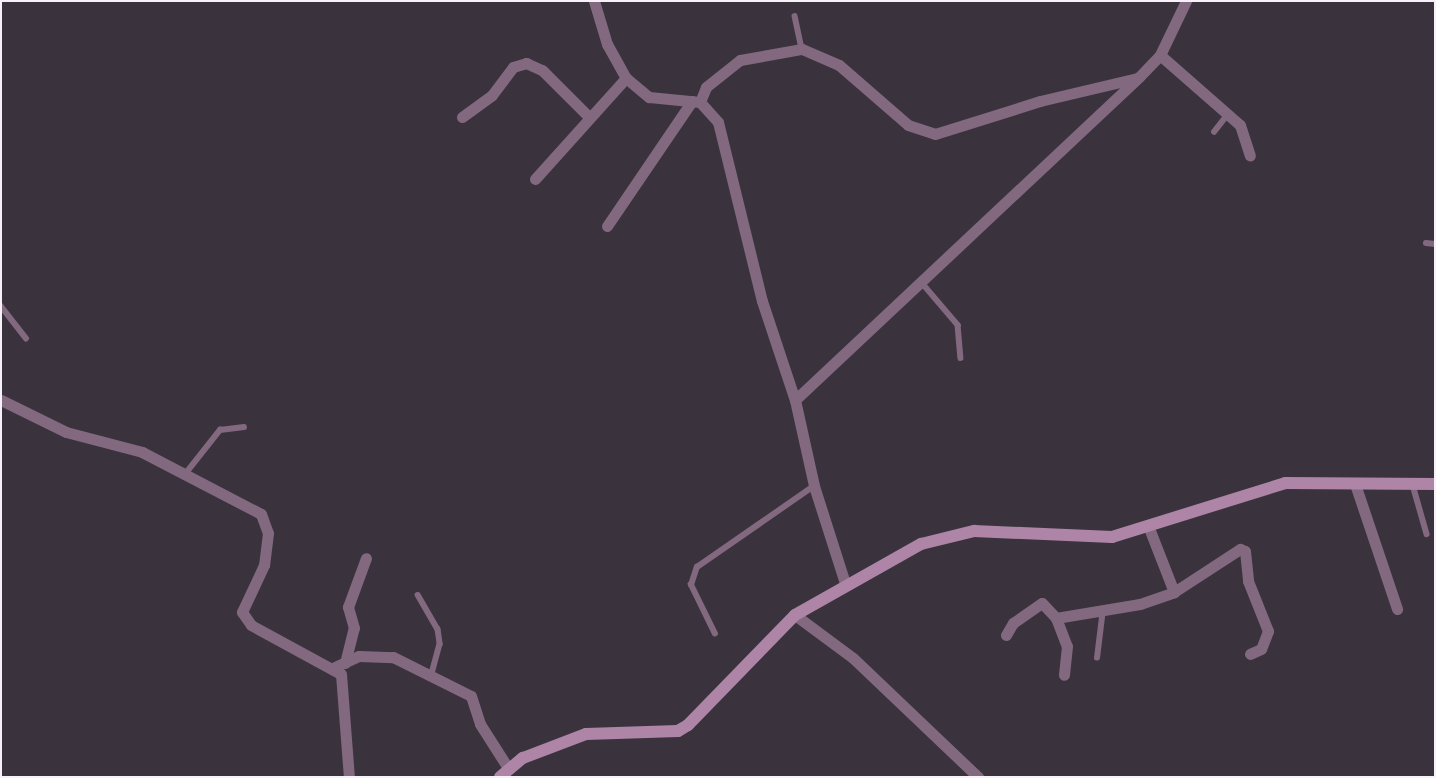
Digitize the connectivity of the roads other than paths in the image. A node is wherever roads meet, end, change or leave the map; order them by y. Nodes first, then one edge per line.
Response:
1 (594, 1) edge
2 (1186, 1) edge
3 (795, 16) dead end
4 (802, 49) junction
5 (1160, 55) junction
6 (1139, 77) junction
7 (626, 78) junction
8 (696, 101) junction
9 (1228, 114) junction
10 (462, 117) dead end
11 (589, 117) junction
12 (1214, 132) dead end
13 (1250, 155) dead end
14 (535, 180) dead end
15 (607, 226) dead end
16 (1426, 243) dead end
17 (1435, 244) edge
18 (923, 284) junction
19 (1, 306) edge
20 (26, 338) dead end
21 (961, 358) dead end
22 (1, 400) edge
23 (795, 400) junction
24 (244, 427) dead end
25 (186, 473) junction
26 (1355, 484) junction
27 (1435, 484) edge
28 (1413, 485) junction
29 (814, 486) junction
30 (1148, 528) junction
31 (1427, 534) dead end
32 (366, 558) dead end
33 (845, 583) junction
34 (1174, 592) junction
35 (418, 595) dead end
36 (1103, 607) junction
37 (1397, 608) dead end
38 (795, 615) junction
39 (1056, 618) junction
40 (715, 634) dead end
41 (1006, 635) dead end
42 (1250, 654) dead end
43 (1097, 658) dead end
44 (340, 665) junction
45 (432, 674) junction
46 (1064, 675) dead end
47 (504, 772) edge
48 (349, 777) edge
49 (978, 777) edge

1 - 7 street
2 - 5 street
3 - 4 lane
4 - 6 street
4 - 8 street
5 - 6 street
5 - 9 street
6 - 18 street
7 - 8 street
7 - 11 street
8 - 15 street
8 - 23 street
9 - 12 lane
9 - 13 street
10 - 11 street
11 - 14 street
16 - 17 lane
18 - 21 lane
18 - 23 street
19 - 20 lane
22 - 25 street
23 - 29 street
24 - 25 lane
25 - 44 street
26 - 28 street
26 - 30 street
26 - 37 street
27 - 28 street
28 - 31 lane
29 - 33 street
29 - 40 lane
30 - 33 street
30 - 34 street
32 - 44 street
33 - 38 street
34 - 36 street
34 - 42 street
35 - 45 lane
36 - 39 street
36 - 43 lane
38 - 47 street
38 - 49 street
39 - 41 street
39 - 46 street
44 - 45 street
44 - 48 street
45 - 47 street

